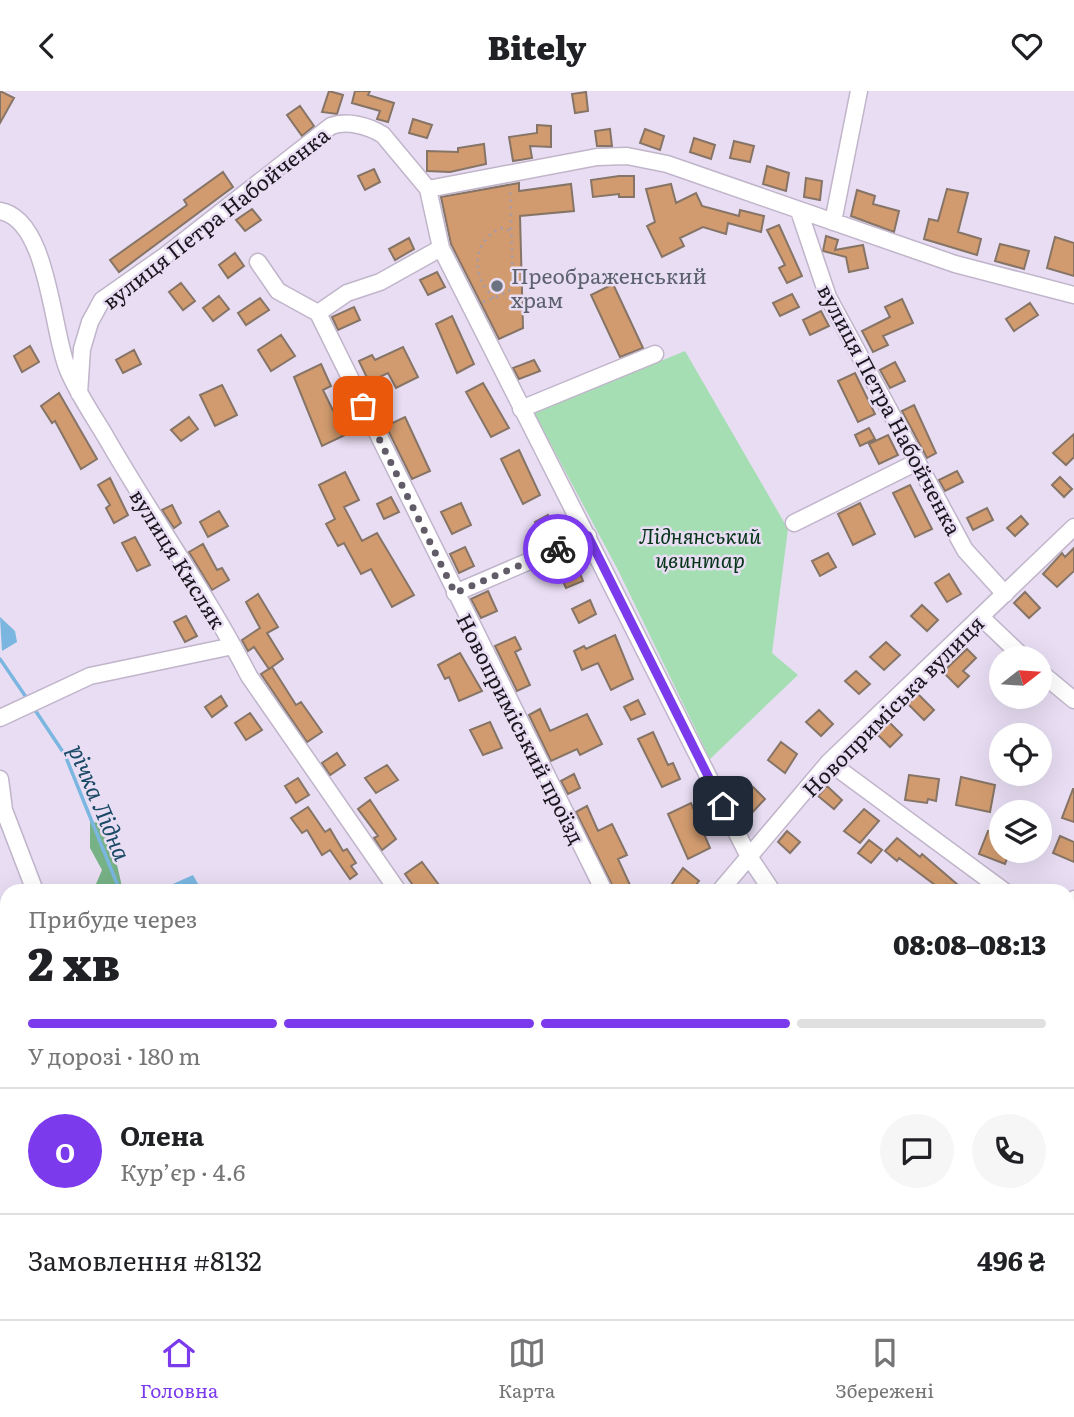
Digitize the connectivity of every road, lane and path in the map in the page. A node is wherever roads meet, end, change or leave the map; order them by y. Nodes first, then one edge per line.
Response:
1 (859, 91) edge
2 (510, 174) junction
3 (428, 189) junction
4 (0, 211) edge
5 (799, 211) junction
6 (833, 222) junction
7 (512, 231) junction
8 (441, 248) junction
9 (258, 262) dead end
10 (1074, 295) edge
11 (494, 298) junction
12 (470, 307) junction
13 (318, 313) junction
14 (655, 354) dead end
15 (79, 393) junction
16 (521, 408) junction
17 (917, 462) junction
18 (794, 523) dead end
19 (1074, 527) edge
20 (588, 536) junction
21 (455, 593) junction
22 (1005, 594) junction
23 (981, 617) junction
24 (233, 646) junction
25 (1011, 646) edge
26 (1052, 682) edge
27 (1074, 700) edge
28 (0, 718) edge
29 (829, 762) junction
30 (0, 779) edge
31 (748, 855) junction
32 (32, 884) edge
33 (393, 884) edge
34 (600, 884) edge
35 (725, 884) edge
36 (767, 884) edge
37 (995, 884) edge

1 - 6 street
2 - 3 street
2 - 5 street
2 - 7 path
3 - 8 street
3 - 15 street, вулиця Петра Набойченка
4 - 15 street, вулиця Кисляк
5 - 6 street
5 - 17 street, вулиця Петра Набойченка
6 - 10 street
7 - 11 path
7 - 11 path
8 - 12 street
8 - 13 street
9 - 13 street
11 - 12 path
12 - 16 street
13 - 21 street, Новоприміський проїзд
14 - 16 street
15 - 24 street, вулиця Кисляк
16 - 20 street
17 - 18 street
17 - 22 street, вулиця Петра Набойченка
19 - 22 street, Новоприміська вулиця
20 - 21 street
20 - 31 street
21 - 34 street, Новоприміський проїзд
22 - 23 street, Новоприміська вулиця
23 - 25 street
23 - 29 street, Новоприміська вулиця
24 - 28 street
24 - 33 street, вулиця Кисляк
26 - 27 street
29 - 31 street, Новоприміська вулиця
29 - 37 street
30 - 32 street
31 - 35 street, Новоприміська вулиця
31 - 36 street

